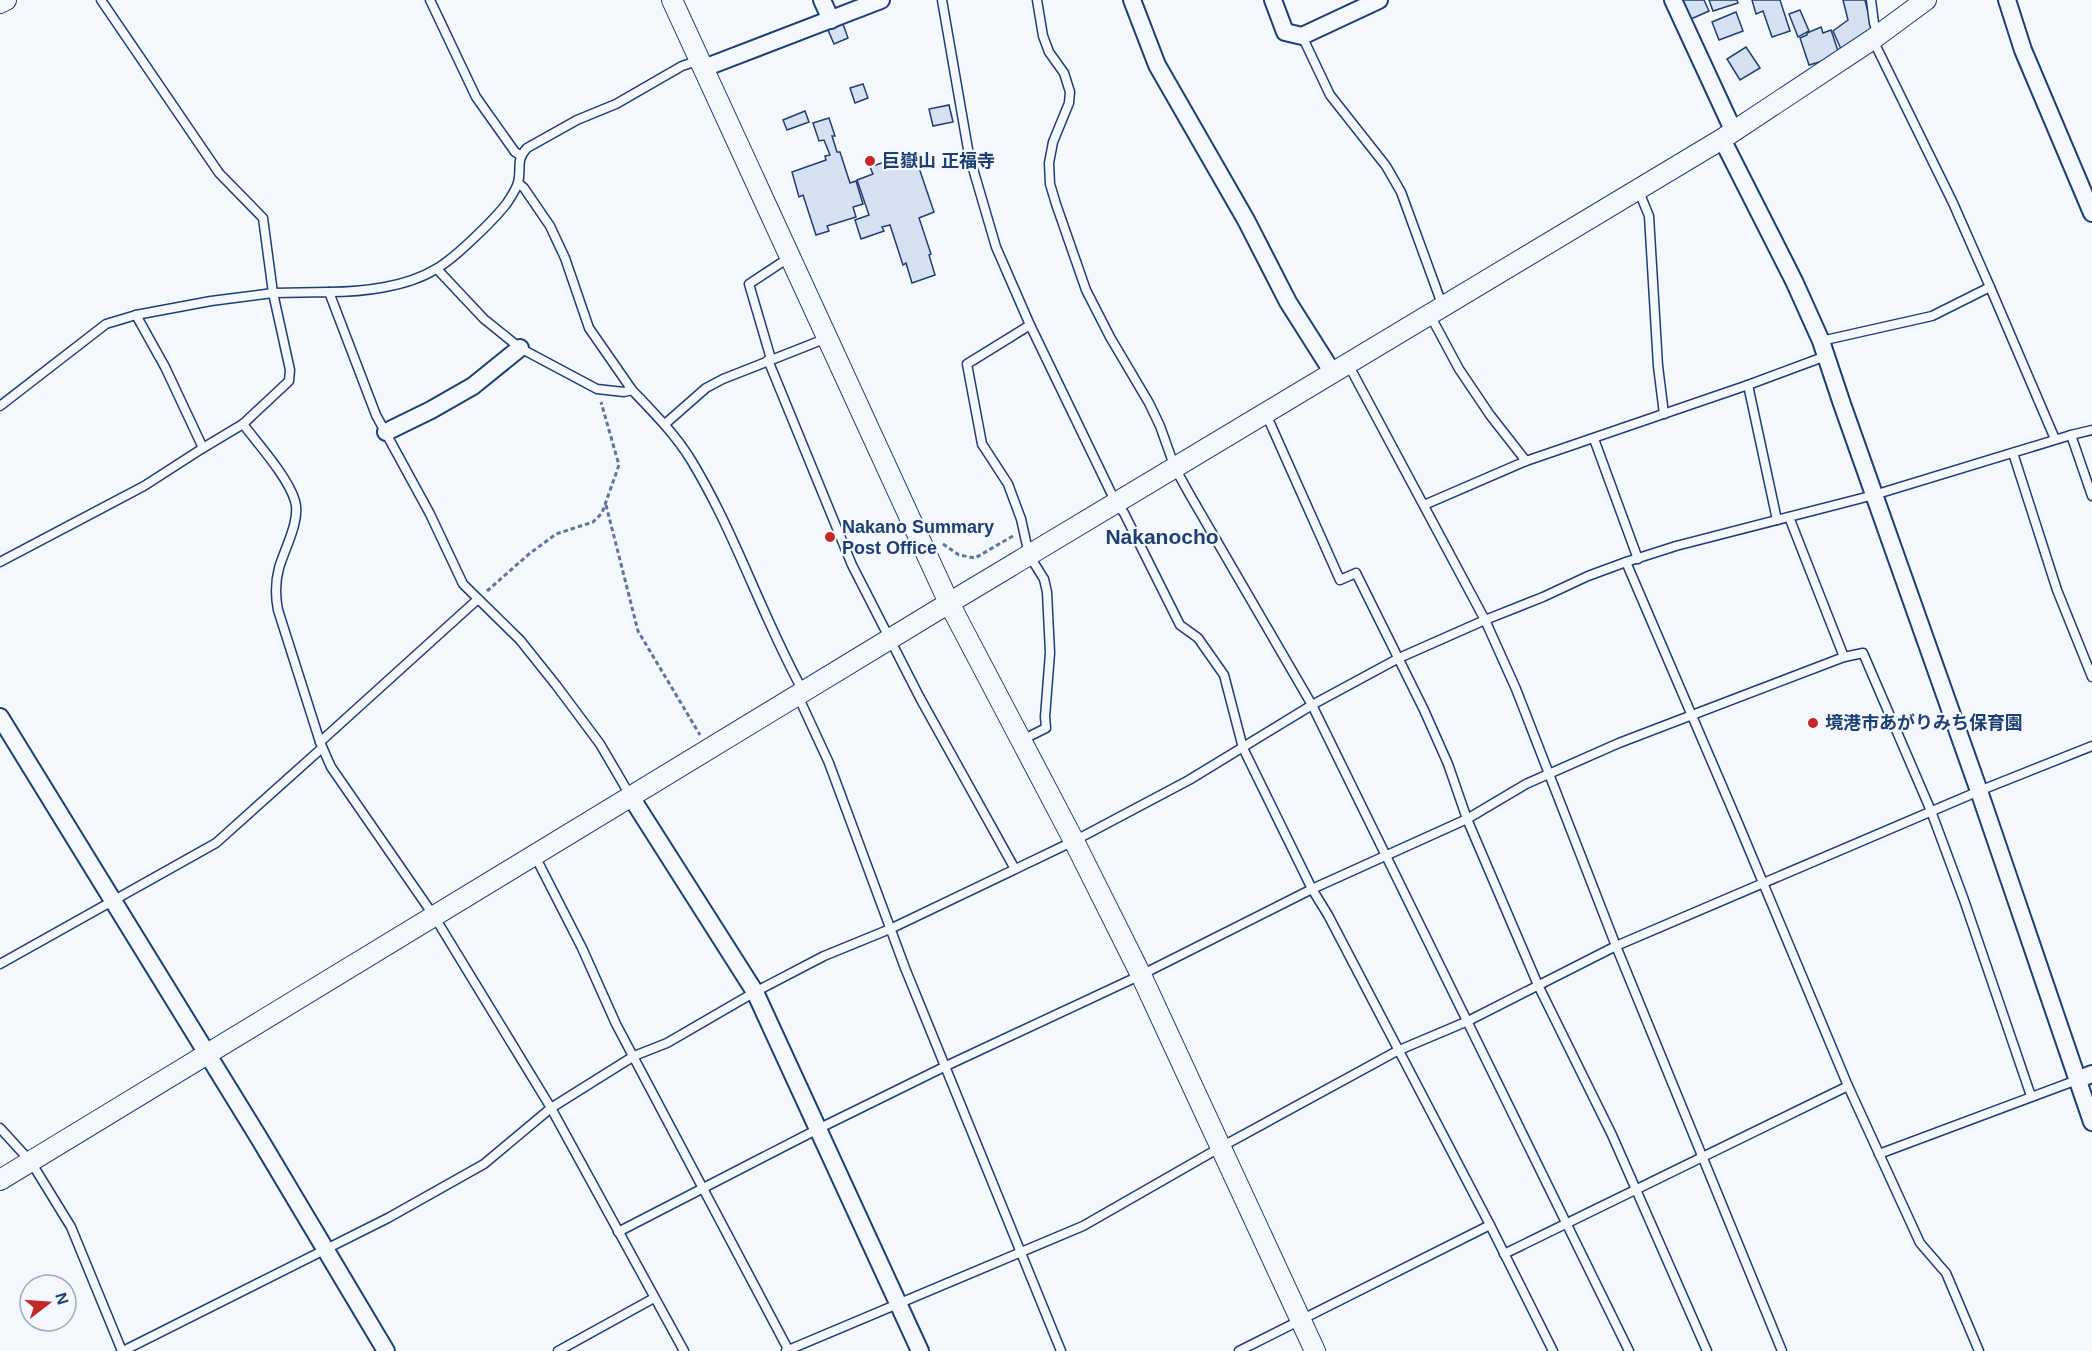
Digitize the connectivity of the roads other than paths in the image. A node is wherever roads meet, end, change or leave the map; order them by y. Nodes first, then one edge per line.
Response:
1 (6, 0) edge
2 (101, 0) edge
3 (430, 0) edge
4 (672, 0) edge
5 (822, 0) edge
6 (881, 0) edge
7 (942, 0) edge
8 (1037, 0) edge
9 (1131, 0) edge
10 (1273, 0) edge
11 (1379, 0) edge
12 (1673, 0) edge
13 (1871, 0) edge
14 (1926, 0) edge
15 (2007, 0) edge
16 (0, 3) edge
17 (831, 20) junction
18 (1302, 36) junction
19 (1876, 37) junction
20 (702, 64) junction
21 (1728, 136) junction
22 (520, 155) junction
23 (518, 183) junction
24 (1638, 189) junction
25 (2092, 213) edge
26 (790, 257) junction
27 (437, 269) junction
28 (1990, 287) junction
29 (329, 292) junction
30 (273, 293) junction
31 (1436, 311) junction
32 (136, 315) junction
33 (1030, 325) junction
34 (827, 338) junction
35 (520, 348) junction
36 (1823, 349) junction
37 (770, 359) junction
38 (1340, 368) junction
39 (1748, 385) junction
40 (632, 390) junction
41 (0, 406) edge
42 (1266, 413) junction
43 (1664, 414) junction
44 (243, 424) junction
45 (665, 424) junction
46 (2092, 430) edge
47 (386, 432) junction
48 (2071, 435) junction
49 (1594, 439) junction
50 (2055, 439) junction
51 (203, 448) junction
52 (2013, 453) junction
53 (1526, 461) junction
54 (1175, 468) junction
55 (1874, 495) junction
56 (2092, 496) edge
57 (1116, 503) junction
58 (1424, 505) junction
59 (1790, 517) junction
60 (1777, 520) junction
61 (1029, 555) junction
62 (1638, 559) junction
63 (0, 562) edge
64 (1626, 562) junction
65 (478, 599) junction
66 (949, 603) junction
67 (1485, 620) junction
68 (890, 639) junction
69 (1844, 657) junction
70 (1399, 658) junction
71 (2092, 677) edge
72 (801, 694) junction
73 (1312, 705) junction
74 (1693, 715) junction
75 (0, 717) edge
76 (1021, 740) junction
77 (321, 745) junction
78 (2092, 746) edge
79 (1244, 748) junction
80 (1549, 774) junction
81 (1979, 791) junction
82 (631, 797) junction
83 (1931, 811) junction
84 (1467, 819) junction
85 (1074, 841) junction
86 (1384, 855) junction
87 (535, 856) junction
88 (1015, 870) junction
89 (1762, 882) junction
90 (1312, 889) junction
91 (113, 900) junction
92 (434, 916) junction
93 (890, 928) junction
94 (1616, 946) junction
95 (0, 964) edge
96 (1141, 975) junction
97 (1538, 985) junction
98 (755, 992) junction
99 (1468, 1021) junction
100 (1397, 1051) junction
101 (207, 1054) junction
102 (634, 1056) junction
103 (946, 1066) junction
104 (2085, 1077) edge
105 (1848, 1086) junction
106 (2031, 1096) junction
107 (551, 1108) junction
108 (2092, 1122) edge
109 (0, 1128) edge
110 (818, 1129) junction
111 (1221, 1147) junction
112 (1879, 1154) junction
113 (1703, 1157) junction
114 (31, 1162) junction
115 (0, 1180) edge
116 (703, 1189) junction
117 (1637, 1191) junction
118 (1490, 1225) junction
119 (1566, 1225) junction
120 (618, 1232) junction
121 (326, 1251) junction
122 (1021, 1252) junction
123 (1504, 1254) junction
124 (654, 1298) junction
125 (899, 1304) junction
126 (1301, 1320) junction
127 (122, 1351) edge
128 (386, 1351) edge
129 (558, 1351) edge
130 (684, 1351) edge
131 (788, 1351) edge
132 (920, 1351) edge
133 (1062, 1351) edge
134 (1239, 1351) edge
135 (1315, 1351) edge
136 (1553, 1351) edge
137 (1629, 1351) edge
138 (1707, 1351) edge
139 (1782, 1351) edge
140 (1979, 1351) edge

1 - 16 street
2 - 30 lane
3 - 22 lane
4 - 20 street
5 - 17 street
6 - 17 street
7 - 33 lane
8 - 54 lane
9 - 38 street
10 - 18 street
11 - 18 street
12 - 21 street
13 - 19 lane
14 - 19 street
15 - 25 street
17 - 20 street
18 - 31 lane
19 - 21 street
19 - 28 lane
20 - 22 lane
20 - 26 street
21 - 24 street
21 - 36 street
22 - 23 lane
23 - 27 lane
23 - 40 lane
24 - 31 street
24 - 43 lane
26 - 34 street
26 - 37 lane
27 - 29 lane
27 - 35 lane
28 - 36 lane
28 - 50 lane
29 - 30 lane
29 - 47 lane
30 - 32 lane
30 - 44 lane
31 - 38 street
31 - 53 lane
32 - 41 lane
32 - 51 lane
33 - 57 lane
33 - 61 lane
34 - 37 lane
34 - 66 street
35 - 40 lane
35 - 47 street
36 - 39 lane
36 - 55 street
37 - 45 lane
37 - 68 lane
38 - 42 street
38 - 58 lane
39 - 43 lane
39 - 60 lane
40 - 45 lane
42 - 54 street
42 - 70 lane
43 - 49 lane
44 - 51 lane
44 - 77 lane
45 - 72 lane
46 - 48 lane
47 - 65 lane
48 - 50 lane
48 - 56 lane
49 - 53 lane
49 - 62 lane
50 - 52 lane
51 - 63 lane
52 - 55 lane
52 - 71 lane
53 - 58 lane
54 - 57 street
54 - 73 lane
55 - 59 lane
55 - 81 street
57 - 61 street
57 - 79 lane
58 - 67 lane
59 - 60 lane
59 - 69 lane
60 - 62 lane
61 - 66 street
61 - 76 lane
62 - 64 lane
64 - 67 lane
64 - 74 lane
65 - 77 lane
65 - 82 lane
66 - 68 street
66 - 76 street
67 - 70 lane
67 - 80 lane
68 - 72 street
68 - 88 lane
69 - 74 lane
69 - 83 lane
70 - 73 lane
70 - 84 lane
72 - 82 street
72 - 93 lane
73 - 79 lane
73 - 86 lane
74 - 80 lane
74 - 89 lane
75 - 91 street
76 - 85 street
77 - 91 lane
77 - 92 lane
78 - 81 lane
79 - 85 lane
79 - 90 lane
80 - 84 lane
80 - 94 lane
81 - 83 lane
81 - 104 street
82 - 87 street
82 - 98 street
83 - 89 lane
83 - 106 lane
84 - 86 lane
84 - 97 lane
85 - 88 lane
85 - 96 street
86 - 90 lane
86 - 99 lane
87 - 92 street
87 - 102 lane
88 - 93 lane
89 - 94 lane
89 - 105 lane
90 - 96 lane
90 - 100 lane
91 - 95 lane
91 - 101 street
92 - 101 street
92 - 107 lane
93 - 98 lane
93 - 103 lane
94 - 97 lane
94 - 113 lane
96 - 103 lane
96 - 111 street
97 - 99 lane
97 - 117 lane
98 - 102 lane
98 - 110 street
99 - 100 lane
99 - 119 lane
100 - 111 lane
100 - 118 lane
101 - 114 street
101 - 121 street
102 - 107 lane
102 - 116 lane
103 - 110 lane
103 - 122 lane
104 - 106 lane
104 - 108 street
105 - 112 lane
105 - 113 lane
106 - 112 lane
107 - 120 lane
107 - 121 lane
109 - 114 lane
110 - 116 lane
110 - 125 street
111 - 122 lane
111 - 126 street
112 - 140 lane
113 - 117 lane
113 - 139 lane
114 - 115 street
114 - 127 lane
116 - 120 lane
116 - 131 lane
117 - 119 lane
117 - 138 lane
118 - 123 lane
118 - 126 lane
119 - 123 lane
119 - 137 lane
120 - 124 lane
121 - 127 lane
121 - 128 street
122 - 125 lane
122 - 133 lane
123 - 136 lane
124 - 129 lane
124 - 130 lane
125 - 131 lane
125 - 132 street
126 - 134 lane
126 - 135 street

